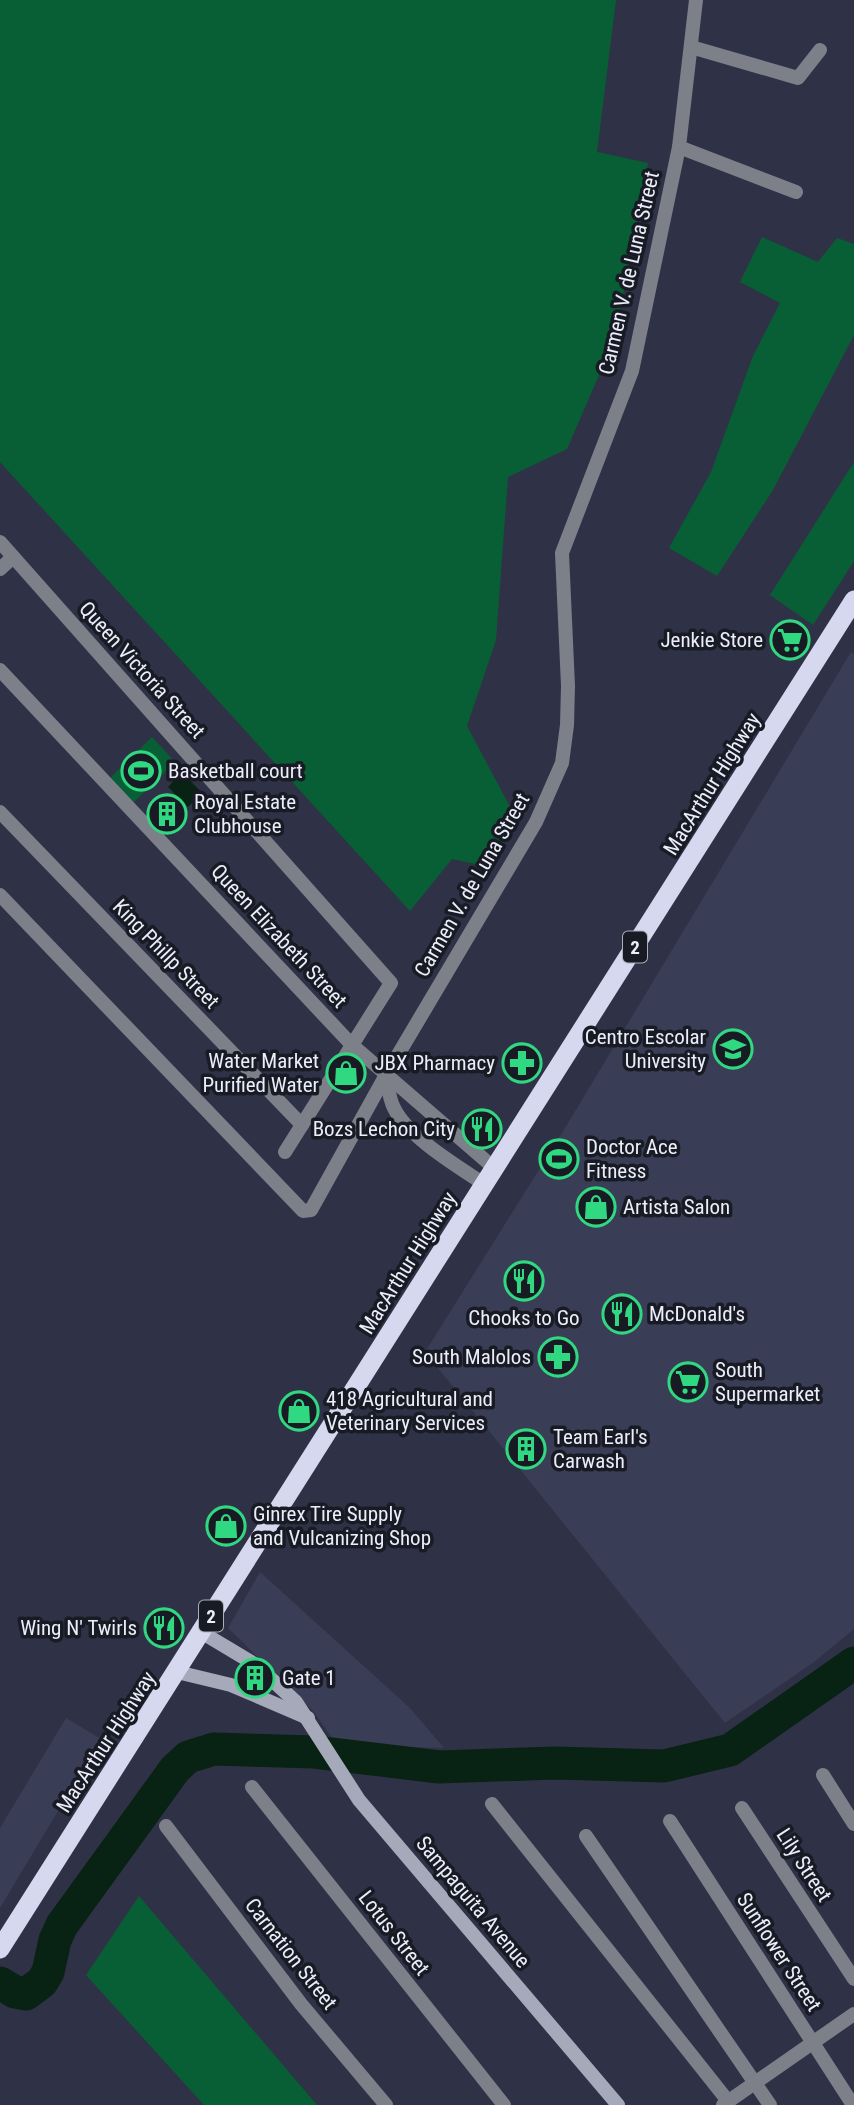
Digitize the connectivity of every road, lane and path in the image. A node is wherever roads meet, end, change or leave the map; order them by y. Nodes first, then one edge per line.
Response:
1 (696, 0) edge
2 (691, 47) junction
3 (820, 50) dead end
4 (679, 147) junction
5 (796, 192) dead end
6 (0, 542) edge
7 (13, 557) junction
8 (0, 569) edge
9 (854, 600) edge
10 (0, 670) edge
11 (0, 811) edge
12 (0, 895) edge
13 (351, 1044) junction
14 (386, 1075) junction
15 (302, 1125) junction
16 (444, 1127) junction
17 (431, 1147) junction
18 (285, 1152) dead end
19 (488, 1176) junction
20 (201, 1632) junction
21 (177, 1672) junction
22 (311, 1723) junction
23 (823, 1775) dead end
24 (252, 1787) dead end
25 (492, 1804) dead end
26 (741, 1808) dead end
27 (670, 1821) dead end
28 (854, 1824) edge
29 (166, 1826) dead end
30 (586, 1836) dead end
31 (3, 1944) edge
32 (854, 1979) edge
33 (854, 2014) edge
34 (813, 2043) junction
35 (754, 2083) junction
36 (726, 2103) edge
37 (386, 2105) edge
38 (504, 2105) edge
39 (618, 2105) edge
40 (770, 2105) edge
41 (853, 2105) edge

1 - 2 street, Carmen V. de Luna Street
2 - 3 street
2 - 4 street, Carmen V. de Luna Street
4 - 5 street
4 - 14 street, Carmen V. de Luna Street
6 - 7 street, Queen Victoria Street
7 - 8 street
7 - 13 street, Queen Victoria Street
9 - 19 highway, MacArthur Highway / 2
10 - 13 street, Queen Elizabeth Street
11 - 15 street, King Phillp Street
12 - 14 street, Carmen V. de Luna Street
13 - 14 street, Queen Elizabeth Street
13 - 15 street
14 - 16 street, Queen Elizabeth Street
14 - 17 street
15 - 18 street
16 - 17 street
16 - 19 street, Queen Elizabeth Street
17 - 19 street
19 - 20 highway, MacArthur Highway / 2
20 - 21 highway, MacArthur Highway / 2
20 - 22 main road, Sampaguita Avenue
21 - 22 main road
21 - 31 highway, MacArthur Highway / 2
22 - 39 main road, Sampaguita Avenue
23 - 28 street
24 - 38 street, Lotus Street
25 - 36 street
26 - 32 street, Lily Street
27 - 34 street, Sunflower Street
29 - 37 street, Carnation Street
30 - 35 street
33 - 34 street
34 - 35 street
34 - 41 street, Sunflower Street
35 - 36 street
35 - 40 street

